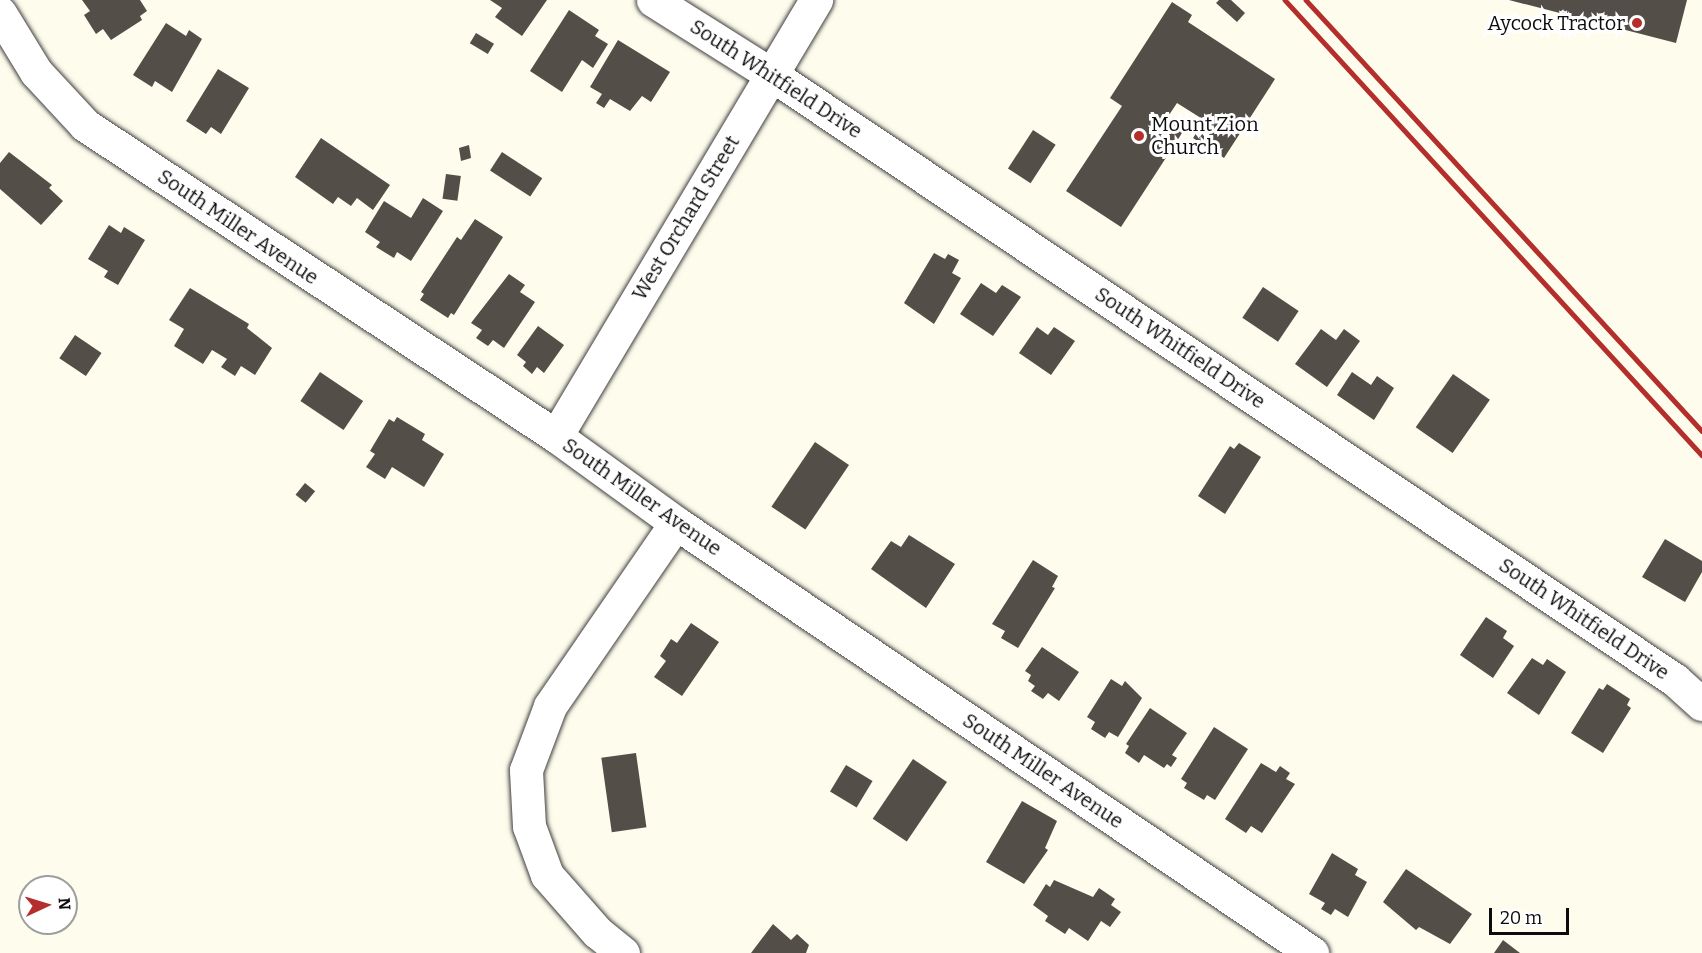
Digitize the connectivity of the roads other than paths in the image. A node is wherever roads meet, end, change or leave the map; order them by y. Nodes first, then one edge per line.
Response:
1 (653, 0) edge
2 (816, 0) edge
3 (0, 13) edge
4 (772, 75) junction
5 (555, 436) junction
6 (676, 523) junction
7 (1702, 704) edge
8 (623, 953) edge
9 (1312, 953) edge

1 - 4 street, South Whitfield Drive
2 - 4 street, West Orchard Street
3 - 5 street, South Miller Avenue
4 - 5 street, West Orchard Street
4 - 7 street, South Whitfield Drive
5 - 6 street, South Miller Avenue
6 - 8 street
6 - 9 street, South Miller Avenue

